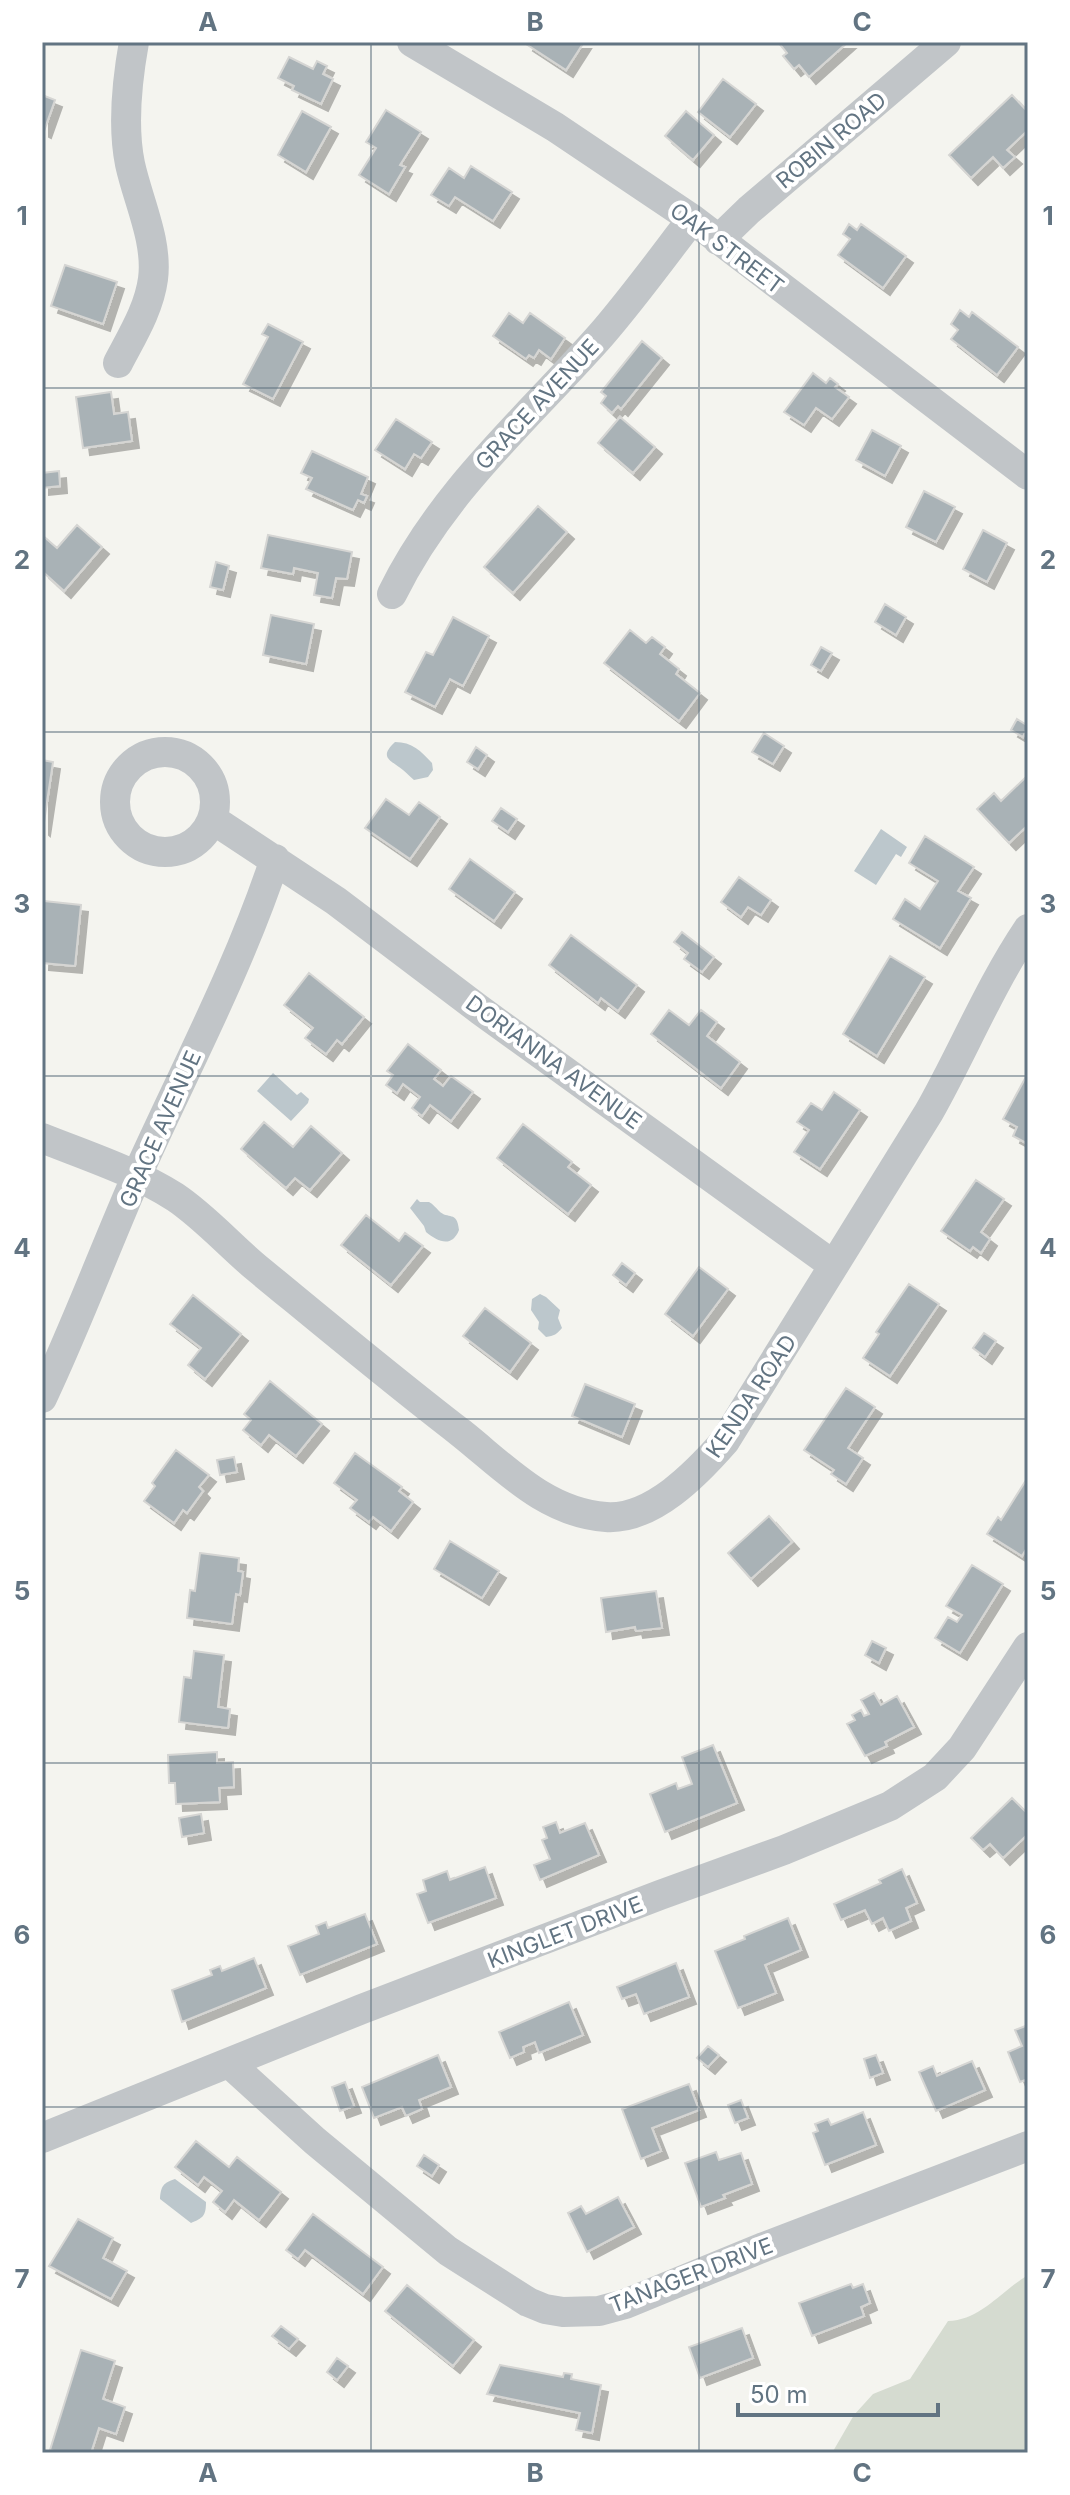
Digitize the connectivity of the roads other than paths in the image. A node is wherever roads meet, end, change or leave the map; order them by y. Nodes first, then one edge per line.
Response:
1 (134, 42) edge
2 (412, 42) edge
3 (946, 42) edge
4 (692, 219) junction
5 (718, 240) junction
6 (118, 363) dead end
7 (1028, 475) edge
8 (392, 594) dead end
9 (212, 819) dead end
10 (275, 859) junction
11 (1028, 929) edge
12 (42, 1138) edge
13 (137, 1175) junction
14 (833, 1265) junction
15 (42, 1398) edge
16 (1028, 1647) edge
17 (230, 2064) junction
18 (42, 2138) edge
19 (1028, 2146) edge

1 - 6 street
2 - 4 street, OAK STREET
3 - 5 street, ROBIN ROAD
4 - 5 street, OAK STREET
4 - 8 street, GRACE AVENUE
5 - 7 street, OAK STREET
9 - 10 street, DORIANNA AVENUE
10 - 13 street, GRACE AVENUE
10 - 14 street, DORIANNA AVENUE
11 - 14 street, KENDA ROAD
12 - 13 street, KENDA ROAD
13 - 14 street, KENDA ROAD
13 - 15 street, GRACE AVENUE
16 - 17 street, KINGLET DRIVE
17 - 18 street, KINGLET DRIVE
17 - 19 street, TANAGER DRIVE

